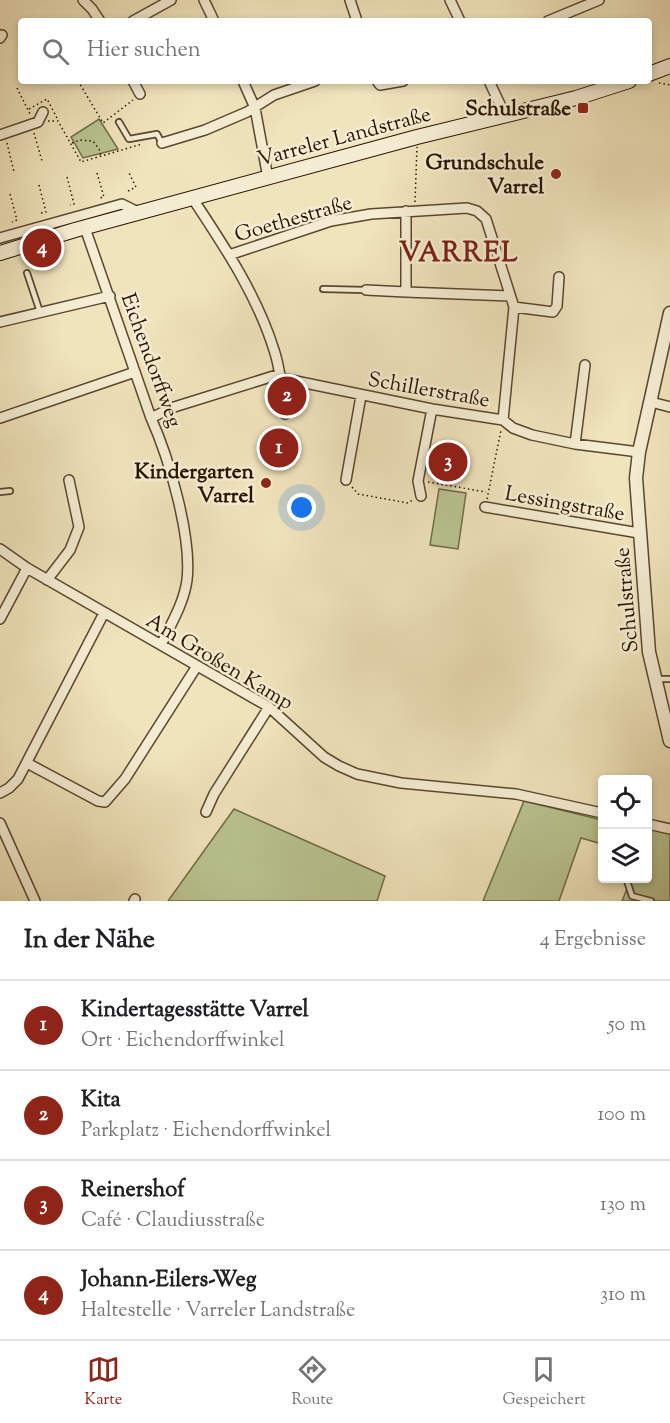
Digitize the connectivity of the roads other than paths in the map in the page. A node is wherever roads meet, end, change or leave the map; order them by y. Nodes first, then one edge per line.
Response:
1 (83, 0) edge
2 (171, 0) edge
3 (204, 0) edge
4 (350, 0) edge
5 (450, 0) edge
6 (599, 0) edge
7 (151, 17) edge
8 (98, 18) edge
9 (213, 18) edge
10 (356, 18) edge
11 (459, 18) edge
12 (555, 18) edge
13 (670, 66) edge
14 (652, 73) edge
15 (135, 84) edge
16 (244, 84) edge
17 (306, 84) edge
18 (490, 84) edge
19 (620, 84) edge
20 (140, 94) road end
21 (255, 108) junction
22 (43, 112) dead end
23 (505, 115) junction
24 (119, 122) dead end
25 (2, 134) edge
26 (161, 141) joint
27 (268, 178) junction
28 (193, 199) junction
29 (411, 210) junction
30 (140, 213) junction
31 (85, 228) junction
32 (0, 238) edge
33 (4, 249) edge
34 (229, 255) junction
35 (27, 273) dead end
36 (559, 277) dead end
37 (323, 289) dead end
38 (366, 290) joint
39 (406, 292) junction
40 (110, 296) junction
41 (510, 296) junction
42 (514, 307) junction
43 (40, 312) junction
44 (670, 313) edge
45 (0, 322) edge
46 (585, 365) dead end
47 (135, 372) junction
48 (280, 376) junction
49 (361, 396) junction
50 (651, 402) junction
51 (670, 407) edge
52 (432, 410) junction
53 (285, 414) dead end
54 (0, 418) edge
55 (152, 418) junction
56 (503, 420) junction
57 (574, 444) junction
58 (639, 452) junction
59 (69, 480) dead end
60 (345, 480) road end
61 (10, 491) dead end
62 (0, 492) edge
63 (421, 495) road end
64 (485, 507) road end
65 (639, 533) junction
66 (0, 549) edge
67 (27, 568) junction
68 (47, 580) junction
69 (104, 613) junction
70 (0, 620) edge
71 (161, 645) junction
72 (197, 666) junction
73 (670, 678) edge
74 (654, 679) junction
75 (269, 707) junction
76 (670, 741) edge
77 (27, 763) junction
78 (0, 793) edge
79 (206, 812) dead end
80 (598, 812) edge
81 (0, 822) edge
82 (652, 825) edge
83 (670, 829) edge
84 (627, 883) edge
85 (35, 901) edge
86 (651, 901) edge

1 - 8 street
2 - 7 street
3 - 9 street
4 - 10 street
5 - 11 street
6 - 12 street
13 - 14 main road
15 - 20 street
16 - 21 street
17 - 21 street
18 - 23 street
19 - 23 main road, Varreler Landstraße
21 - 26 street
21 - 27 street
22 - 25 street
23 - 27 main road, Varreler Landstraße
24 - 26 lane
27 - 28 main road, Varreler Landstraße
28 - 30 main road, Varreler Landstraße
28 - 34 street
29 - 34 street, Goethestraße
29 - 39 street
29 - 41 street, Goethestraße
30 - 31 main road, Varreler Landstraße
30 - 32 street, Varreler Landstraße
31 - 33 main road, Varreler Landstraße
31 - 40 street, Eichendorffweg
34 - 48 street
35 - 43 lane
36 - 42 street
37 - 38 lane
38 - 39 street
39 - 41 street
40 - 43 street
40 - 47 street, Eichendorffweg
41 - 42 street, Goethestraße
42 - 56 street, Goethestraße
43 - 45 street
44 - 50 street, Schulstraße
46 - 57 street
47 - 54 street
47 - 55 street, Eichendorffweg
48 - 49 street, Schillerstraße
48 - 53 street
48 - 55 street
49 - 52 street, Schillerstraße
49 - 60 street
50 - 51 street
50 - 58 street, Schulstraße
52 - 56 street, Schillerstraße
52 - 63 street
55 - 71 street, Eichendorffweg
56 - 57 street, Schillerstraße
57 - 58 street, Schillerstraße
58 - 65 street, Schulstraße
59 - 68 street
61 - 62 lane
64 - 65 street, Lessingstraße
65 - 74 street, Schulstraße
66 - 67 street, Am Großen Kamp
67 - 68 street, Am Großen Kamp
67 - 70 street
68 - 69 street, Am Großen Kamp
69 - 71 street, Am Großen Kamp
69 - 77 street
71 - 72 street, Am Großen Kamp
72 - 75 street, Am Großen Kamp
72 - 77 street
73 - 74 lane
74 - 76 street, Schulstraße
75 - 79 street
75 - 80 street, Am Großen Kamp
77 - 78 street
81 - 85 street
82 - 83 street
84 - 86 lane

